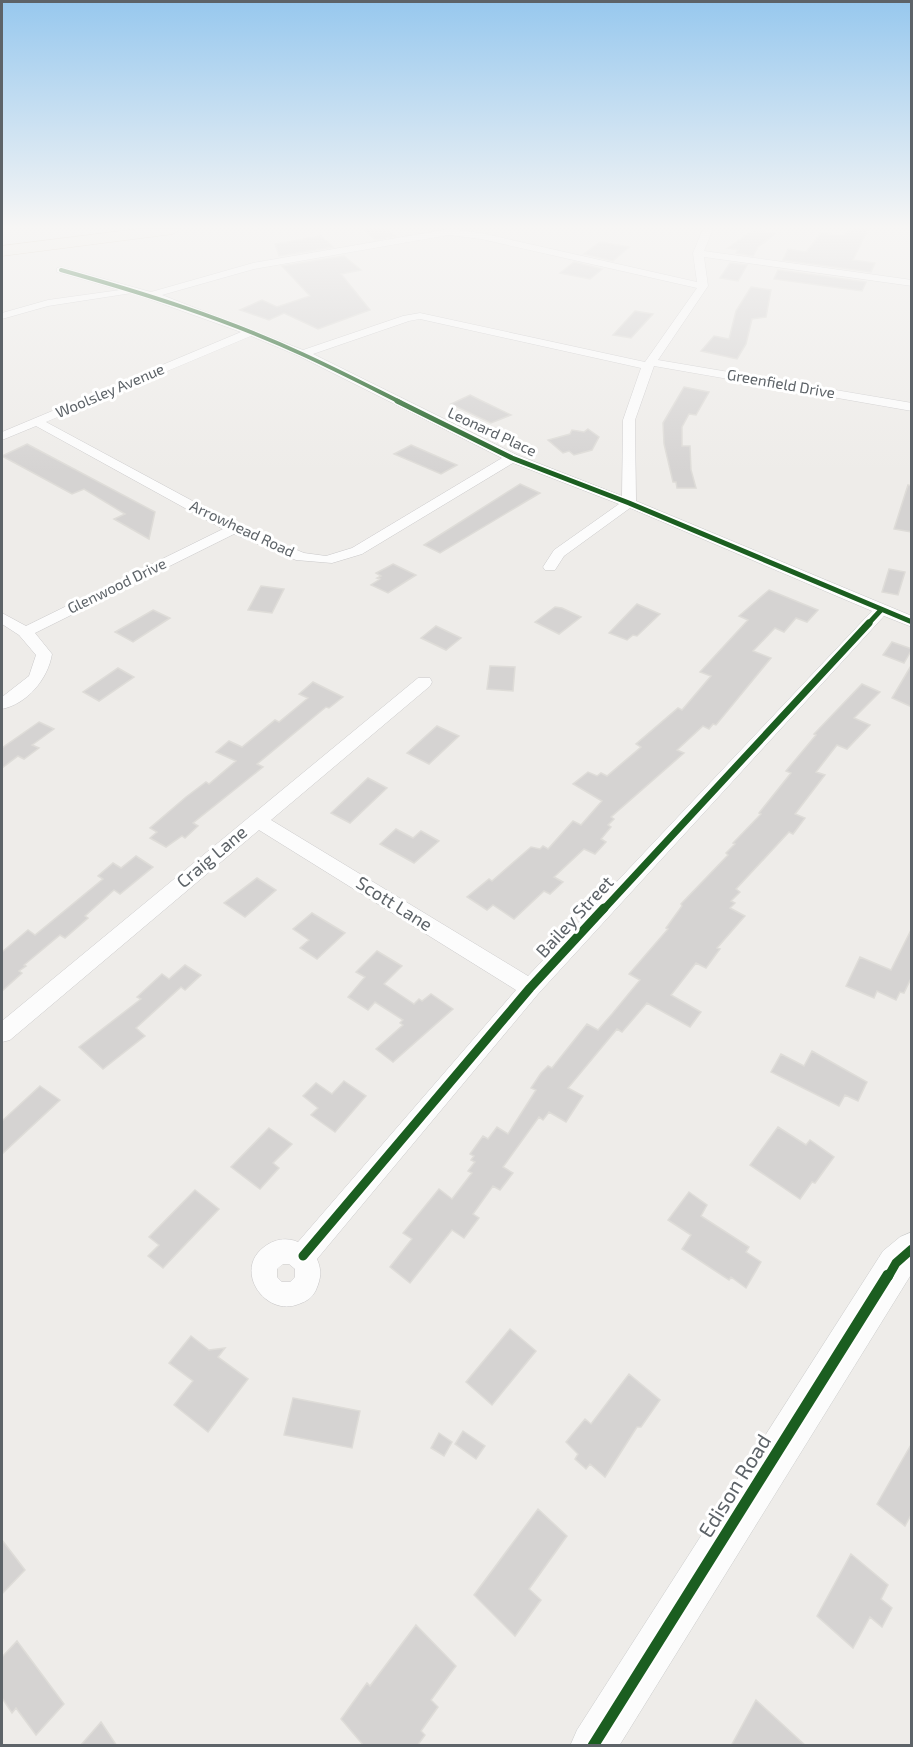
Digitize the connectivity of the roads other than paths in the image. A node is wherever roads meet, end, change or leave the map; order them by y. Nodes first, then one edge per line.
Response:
1 (18, 311) edge
2 (193, 311) edge
3 (686, 311) edge
4 (2, 316) edge
5 (251, 332) junction
6 (303, 354) junction
7 (650, 364) junction
8 (912, 407) edge
9 (37, 422) junction
10 (2, 436) edge
11 (512, 458) junction
12 (629, 503) junction
13 (234, 529) junction
14 (550, 567) dead end
15 (881, 610) junction
16 (2, 618) edge
17 (912, 621) edge
18 (25, 632) junction
19 (424, 682) dead end
20 (2, 704) edge
21 (257, 820) junction
22 (530, 988) junction
23 (2, 1033) edge
24 (303, 1256) dead end
25 (907, 1262) edge
26 (593, 1746) edge

1 - 4 street
2 - 5 street, Leonard Place
3 - 7 street
5 - 6 street, Leonard Place
5 - 9 street, Woolsley Avenue
6 - 7 street, Greenfield Drive
6 - 11 street, Leonard Place
7 - 8 street, Greenfield Drive
7 - 12 street
9 - 10 street, Woolsley Avenue
9 - 13 street, Arrowhead Road
11 - 12 street, Leonard Place
11 - 13 street, Arrowhead Road
12 - 14 street
12 - 15 street, Leonard Place
13 - 18 street, Glenwood Drive
15 - 17 street, Leonard Place
15 - 22 street, Bailey Street
16 - 18 street
18 - 20 street
19 - 21 street, Craig Lane
21 - 22 street, Scott Lane
21 - 23 street, Craig Lane
22 - 24 street, Bailey Street
25 - 26 street, Edison Road

